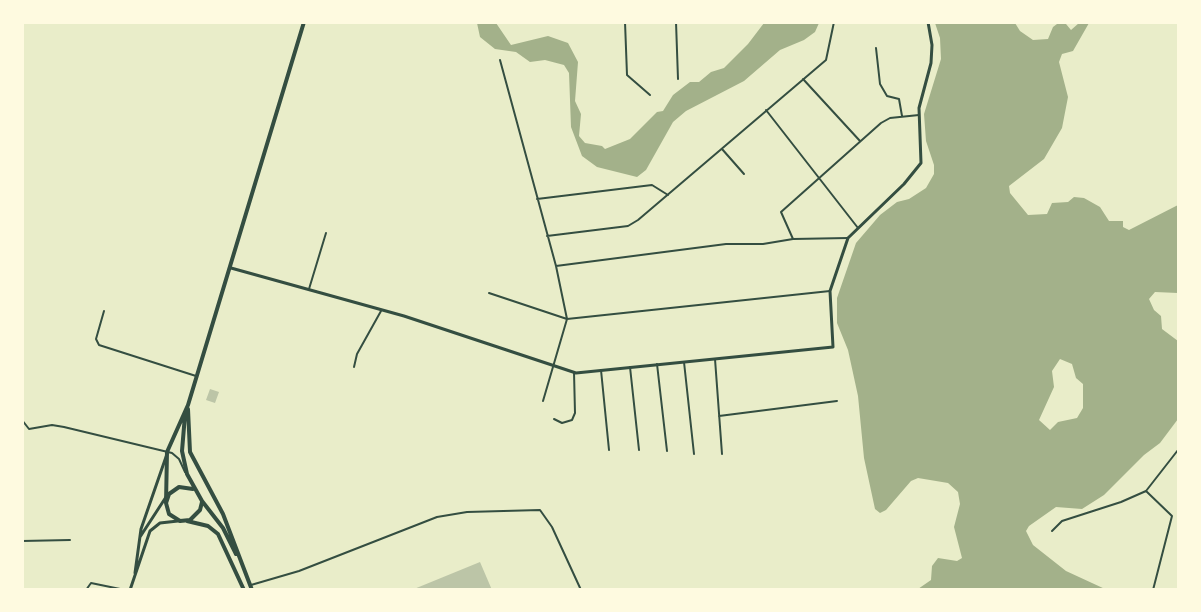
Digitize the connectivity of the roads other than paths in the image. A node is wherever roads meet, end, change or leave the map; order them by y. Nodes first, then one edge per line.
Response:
1 (304, 22) edge
2 (625, 22) edge
3 (676, 22) edge
4 (834, 22) edge
5 (928, 22) edge
6 (876, 48) dead end
7 (500, 60) dead end
8 (678, 79) dead end
9 (803, 79) junction
10 (650, 95) dead end
11 (766, 110) junction
12 (919, 115) junction
13 (902, 116) junction
14 (860, 141) junction
15 (722, 149) junction
16 (744, 174) dead end
17 (818, 177) junction
18 (668, 195) junction
19 (537, 199) junction
20 (858, 228) junction
21 (326, 233) dead end
22 (547, 236) junction
23 (793, 238) junction
24 (848, 238) junction
25 (556, 266) junction
26 (231, 268) junction
27 (309, 289) junction
28 (831, 291) junction
29 (489, 293) dead end
30 (382, 310) junction
31 (104, 311) dead end
32 (567, 319) junction
33 (715, 359) junction
34 (684, 362) junction
35 (555, 364) junction
36 (657, 364) junction
37 (354, 367) dead end
38 (630, 367) junction
39 (601, 370) junction
40 (574, 372) junction
41 (196, 376) junction
42 (543, 401) dead end
43 (837, 401) dead end
44 (188, 405) junction
45 (186, 413) junction
46 (719, 416) junction
47 (554, 419) dead end
48 (22, 420) edge
49 (609, 450) dead end
50 (639, 450) dead end
51 (1179, 450) edge
52 (667, 451) dead end
53 (167, 452) junction
54 (694, 454) dead end
55 (722, 454) dead end
56 (187, 474) junction
57 (196, 491) junction
58 (1146, 491) junction
59 (168, 495) junction
60 (202, 501) junction
61 (180, 521) junction
62 (186, 521) junction
63 (1052, 531) dead end
64 (140, 539) junction
65 (70, 540) dead end
66 (22, 541) edge
67 (242, 566) junction
68 (135, 573) junction
69 (251, 587) edge
70 (86, 590) edge
71 (124, 590) edge
72 (130, 590) edge
73 (244, 590) edge
74 (581, 590) edge
75 (1153, 590) edge

1 - 26 main road
2 - 10 street
3 - 8 street
4 - 9 street
5 - 12 street
6 - 13 street
7 - 19 street
9 - 11 street
9 - 14 street
11 - 15 street
11 - 17 street
12 - 13 street
12 - 20 street
13 - 14 street
14 - 17 street
15 - 16 street
15 - 18 street
17 - 20 street
17 - 23 street
18 - 19 street
18 - 22 street
19 - 22 street
20 - 24 street
21 - 27 street
22 - 25 street
23 - 24 street
23 - 25 street
24 - 28 street
25 - 32 street
26 - 27 street
26 - 41 main road
27 - 30 street
28 - 32 street
28 - 33 street
29 - 32 street
30 - 35 street
30 - 37 street
31 - 41 street
32 - 35 street
33 - 34 street
33 - 46 street
34 - 36 street
34 - 54 street
35 - 40 street
35 - 42 street
36 - 38 street
36 - 52 street
38 - 39 street
38 - 50 street
39 - 40 street
39 - 49 street
40 - 47 street
41 - 44 main road
43 - 46 street
44 - 45 main road
44 - 67 main road
45 - 53 main road
45 - 56 main road
46 - 55 street
48 - 53 street
51 - 58 street
53 - 56 street
53 - 59 main road
53 - 64 street
56 - 57 main road
57 - 59 main road
57 - 60 main road
58 - 63 street
58 - 75 street
59 - 61 main road
59 - 64 street
60 - 62 main road
60 - 67 main road
61 - 62 main road
61 - 68 street
62 - 73 main road
64 - 68 street
65 - 66 street
67 - 69 main road
68 - 72 street
69 - 73 main road
69 - 74 street
70 - 71 street

